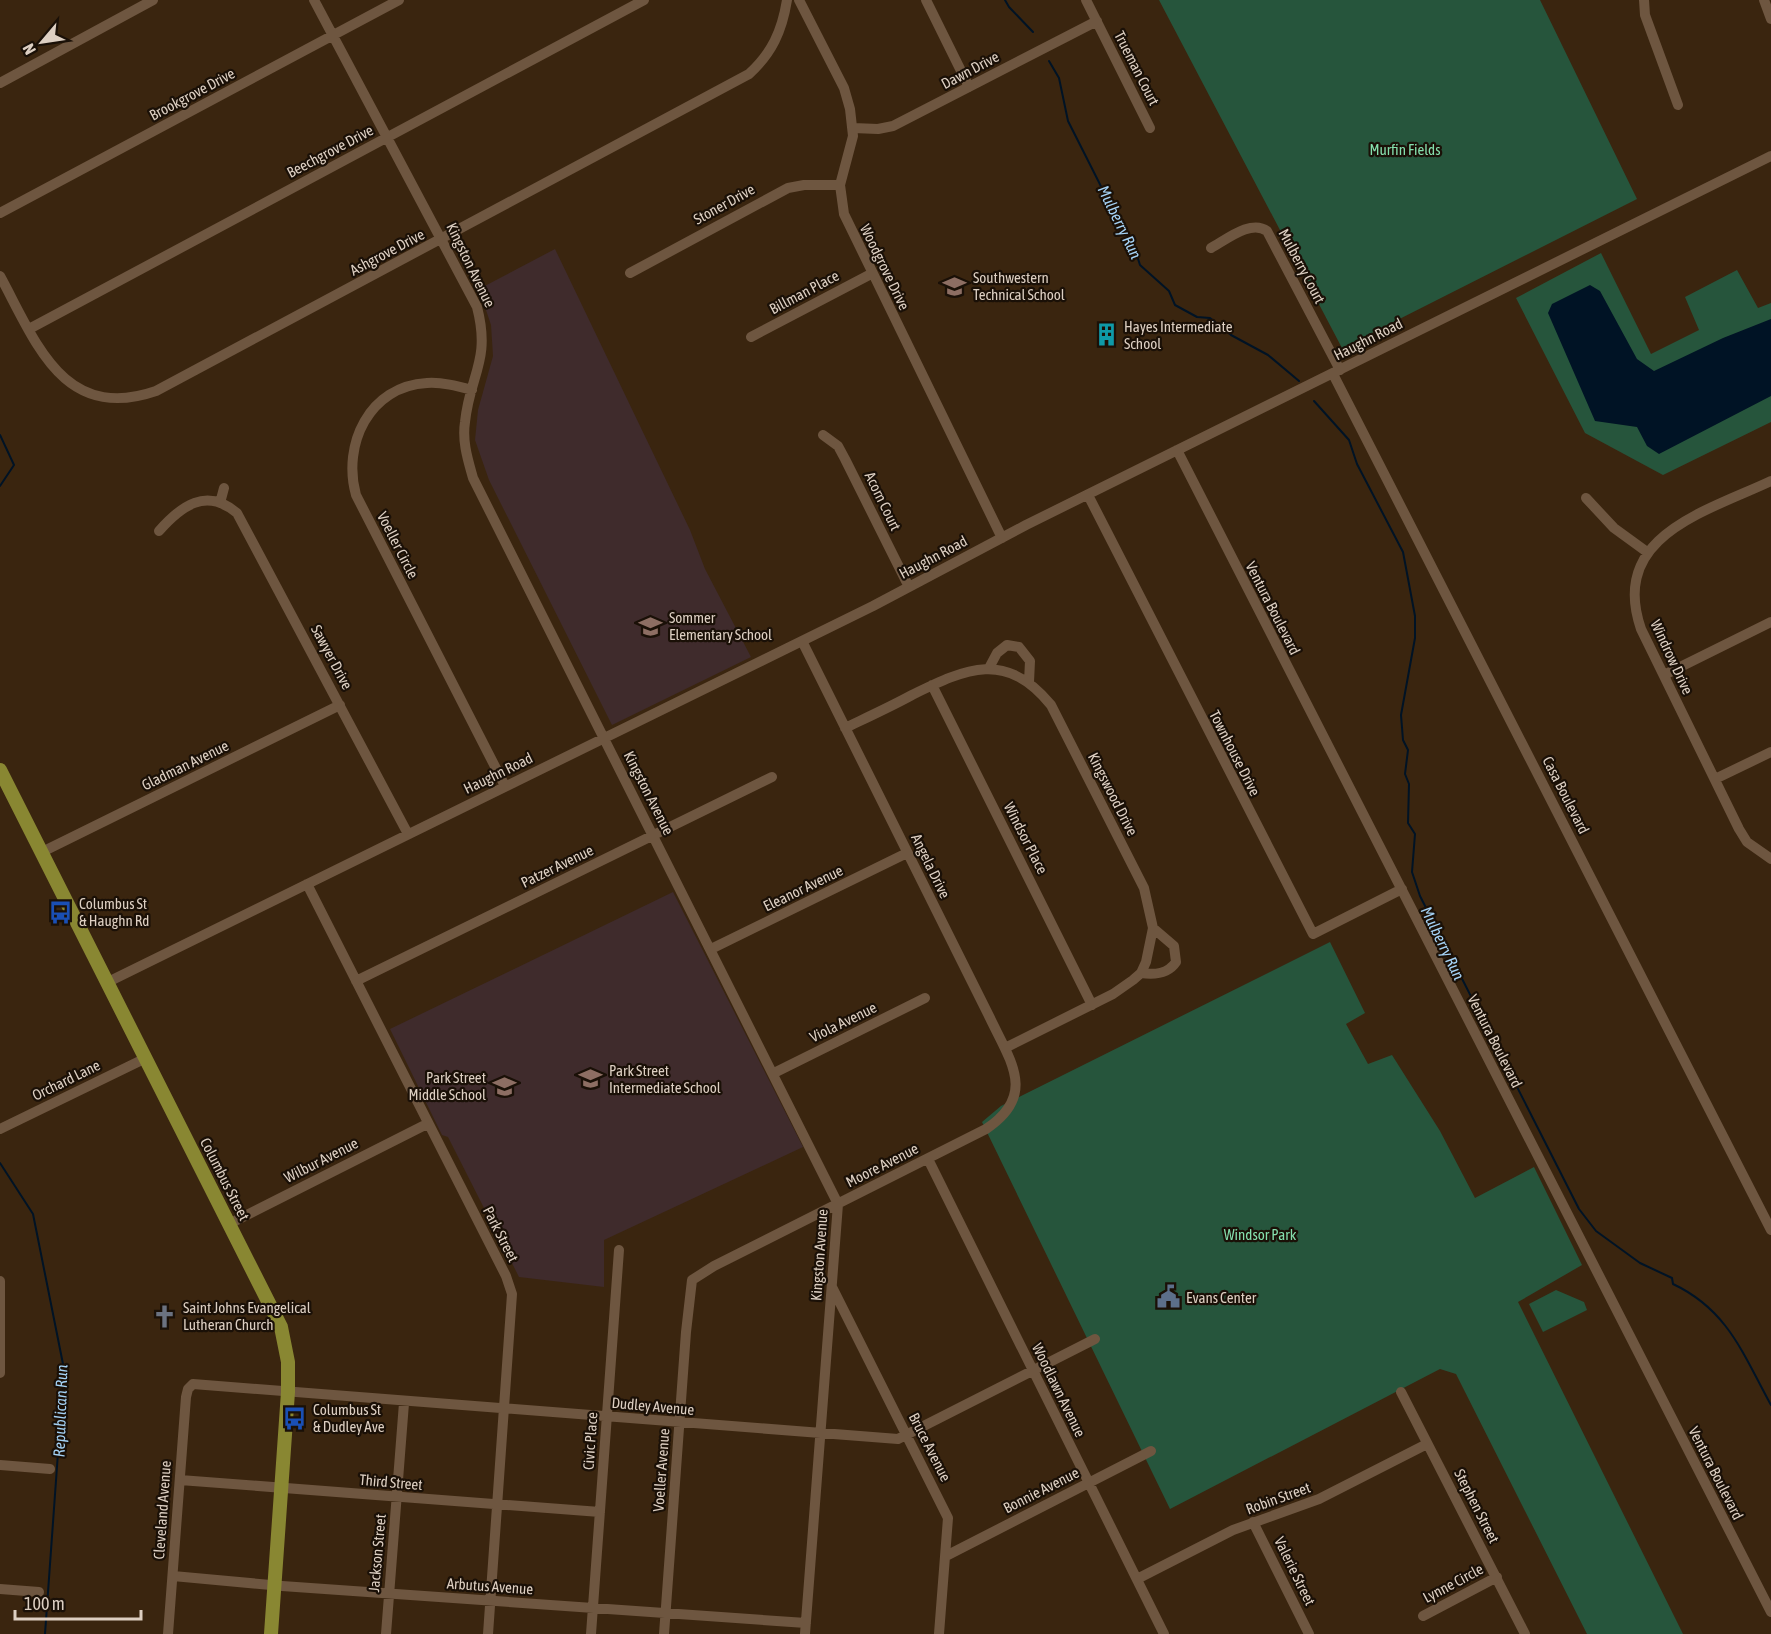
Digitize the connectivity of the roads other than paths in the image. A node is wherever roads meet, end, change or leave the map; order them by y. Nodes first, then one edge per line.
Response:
1 (153, 0) edge
2 (314, 0) edge
3 (399, 0) edge
4 (644, 0) edge
5 (787, 0) edge
6 (799, 0) edge
7 (926, 0) edge
8 (1086, 0) edge
9 (1644, 0) edge
10 (1764, 0) edge
11 (1771, 18) edge
12 (1096, 21) junction
13 (333, 35) junction
14 (0, 82) edge
15 (969, 87) junction
16 (1678, 105) dead end
17 (853, 128) junction
18 (1150, 128) dead end
19 (388, 137) junction
20 (1771, 156) edge
21 (840, 185) junction
22 (0, 213) edge
23 (442, 239) junction
24 (1211, 248) dead end
25 (630, 273) dead end
26 (871, 274) junction
27 (0, 276) edge
28 (29, 329) junction
29 (751, 337) dead end
30 (1336, 372) junction
31 (472, 390) junction
32 (823, 435) dead end
33 (1177, 450) junction
34 (1771, 481) edge
35 (224, 488) dead end
36 (1088, 495) junction
37 (1586, 498) dead end
38 (220, 503) junction
39 (159, 531) dead end
40 (1002, 538) junction
41 (1647, 552) junction
42 (909, 587) junction
43 (1771, 622) edge
44 (802, 641) junction
45 (988, 668) junction
46 (1664, 675) junction
47 (1029, 682) junction
48 (932, 685) junction
49 (340, 705) junction
50 (845, 728) junction
51 (604, 738) junction
52 (1771, 752) edge
53 (0, 770) edge
54 (772, 777) dead end
55 (1715, 779) junction
56 (506, 786) junction
57 (408, 834) junction
58 (654, 835) junction
59 (42, 852) junction
60 (908, 853) junction
61 (1771, 859) edge
62 (307, 884) junction
63 (1402, 889) junction
64 (1153, 928) junction
65 (711, 949) junction
66 (1141, 973) junction
67 (356, 981) junction
68 (108, 982) junction
69 (925, 998) dead end
70 (1092, 1005) junction
71 (1005, 1048) junction
72 (146, 1058) junction
73 (774, 1073) junction
74 (1010, 1107) joint
75 (427, 1124) junction
76 (0, 1129) edge
77 (928, 1159) junction
78 (838, 1204) junction
79 (229, 1224) junction
80 (1771, 1230) edge
81 (619, 1250) dead end
82 (698, 1275) joint
83 (0, 1281) edge
84 (832, 1287) junction
85 (1095, 1339) dead end
86 (1033, 1371) junction
87 (0, 1373) edge
88 (188, 1389) joint
89 (288, 1392) junction
90 (1401, 1392) dead end
91 (404, 1403) junction
92 (506, 1409) junction
93 (607, 1417) junction
94 (680, 1424) junction
95 (821, 1433) junction
96 (907, 1435) junction
97 (1427, 1444) junction
98 (1151, 1451) dead end
99 (0, 1465) edge
100 (50, 1469) dead end
101 (180, 1480) junction
102 (1089, 1483) junction
103 (281, 1488) junction
104 (397, 1498) junction
105 (498, 1506) junction
106 (600, 1512) junction
107 (1253, 1522) junction
108 (946, 1556) junction
109 (173, 1576) junction
110 (1497, 1577) junction
111 (1137, 1579) junction
112 (274, 1585) junction
113 (0, 1589) edge
114 (39, 1592) dead end
115 (389, 1593) junction
116 (491, 1601) junction
117 (592, 1609) junction
118 (1771, 1612) edge
119 (666, 1613) junction
120 (1423, 1616) dead end
121 (805, 1628) edge
122 (1161, 1633) edge
123 (168, 1634) edge
124 (271, 1634) edge
125 (386, 1634) edge
126 (488, 1634) edge
127 (591, 1634) edge
128 (664, 1634) edge
129 (939, 1634) edge
130 (1309, 1634) edge
131 (1526, 1634) edge

1 - 14 street
2 - 13 street, Kingston Avenue
3 - 13 street, Brookgrove Drive
4 - 19 street, Beechgrove Drive
5 - 23 street, Ashgrove Drive
6 - 17 street, Woodgrove Drive
7 - 15 street
8 - 12 street, Trueman Court
9 - 16 street
10 - 11 street
12 - 15 street, Dawn Drive
12 - 18 street, Trueman Court
13 - 19 street, Kingston Avenue
13 - 22 street, Brookgrove Drive
15 - 17 street, Dawn Drive
17 - 21 street, Woodgrove Drive
19 - 23 street, Kingston Avenue
19 - 28 street, Beechgrove Drive
20 - 30 street, Haughn Road
21 - 25 street, Stoner Drive
21 - 26 street, Woodgrove Drive
23 - 28 street, Ashgrove Drive
23 - 31 street, Kingston Avenue
24 - 30 street, Mulberry Court
26 - 29 street, Billman Place
26 - 40 street, Woodgrove Drive
27 - 28 street, Ashgrove Drive
30 - 33 street, Haughn Road
30 - 80 street, Casa Boulevard
31 - 51 street, Kingston Avenue
31 - 56 street, Voeller Circle
32 - 42 street, Acorn Court
33 - 36 street, Haughn Road
33 - 63 street, Ventura Boulevard
34 - 41 street, Windrow Drive
35 - 38 street
36 - 40 street, Haughn Road
36 - 63 street, Townhouse Drive
37 - 41 street
38 - 39 street
38 - 49 street, Sawyer Drive
40 - 42 street, Haughn Road
41 - 46 street, Windrow Drive
42 - 44 street, Haughn Road
43 - 46 street
44 - 50 street, Angela Drive
44 - 51 street, Haughn Road
45 - 47 street, Kingswood Drive
45 - 47 street
45 - 48 street, Kingswood Drive
46 - 55 street, Windrow Drive
47 - 64 street, Kingswood Drive
48 - 50 street, Kingswood Drive
48 - 70 street, Windsor Place
49 - 57 street, Sawyer Drive
49 - 59 street, Gladman Avenue
50 - 60 street, Angela Drive
51 - 56 street, Haughn Road
51 - 58 street, Kingston Avenue
52 - 55 street
53 - 59 main road, Columbus Street
54 - 58 street, Patzer Avenue
55 - 61 street, Windrow Drive
56 - 57 street, Haughn Road
57 - 62 street, Haughn Road
58 - 65 street, Kingston Avenue
58 - 67 street, Patzer Avenue
59 - 68 main road, Columbus Street
60 - 65 street, Eleanor Avenue
60 - 71 street, Angela Drive
62 - 67 street, Park Street
62 - 68 street, Haughn Road
63 - 118 street, Ventura Boulevard
64 - 66 street, Kingswood Drive
64 - 66 street
65 - 73 street, Kingston Avenue
66 - 70 street
67 - 75 street, Park Street
68 - 72 main road, Columbus Street
69 - 73 street, Viola Avenue
70 - 71 street
71 - 74 street, Angela Drive
72 - 76 street, Orchard Lane
72 - 79 main road, Columbus Street
73 - 78 street, Kingston Avenue
74 - 77 street, Moore Avenue
75 - 79 street, Wilbur Avenue
75 - 92 street, Park Street
77 - 78 street, Moore Avenue
77 - 86 street, Woodlawn Avenue
78 - 82 street, Moore Avenue
78 - 84 street, Kingston Avenue
79 - 89 main road, Columbus Street
81 - 93 street, Civic Place
82 - 94 street, Voeller Avenue
83 - 87 street
84 - 95 street, Kingston Avenue
84 - 96 street, Bruce Avenue
85 - 86 street, Dudley Avenue
86 - 96 street, Dudley Avenue
86 - 102 street, Woodlawn Avenue
88 - 89 street, Dudley Avenue
88 - 101 street, Cleveland Avenue
89 - 91 street, Dudley Avenue
89 - 103 main road, Columbus Street
90 - 97 street, Stephen Street
91 - 92 street, Dudley Avenue
91 - 104 street, Jackson Street
92 - 93 street, Dudley Avenue
92 - 105 street, Park Street
93 - 94 street, Dudley Avenue
93 - 106 street, Civic Place
94 - 95 street, Dudley Avenue
94 - 119 street, Voeller Avenue
95 - 96 street, Dudley Avenue
95 - 121 street, Kingston Avenue
96 - 108 street, Bruce Avenue
97 - 107 street, Robin Street
97 - 110 street, Stephen Street
98 - 102 street, Bonnie Avenue
99 - 100 street
101 - 103 street, Third Street
101 - 109 street, Cleveland Avenue
102 - 108 street, Bonnie Avenue
102 - 111 street, Woodlawn Avenue
103 - 104 street, Third Street
103 - 112 main road, Columbus Street
104 - 105 street, Third Street
104 - 115 street, Jackson Street
105 - 106 street, Third Street
105 - 116 street, Park Street
106 - 117 street, Civic Place
107 - 111 street, Robin Street
107 - 130 street, Valerie Street
108 - 129 street, Bruce Avenue
109 - 112 street, Arbutus Avenue
109 - 123 street, Cleveland Avenue
110 - 120 street, Lynne Circle
110 - 131 street, Stephen Street
111 - 122 street, Woodlawn Avenue
112 - 115 street, Arbutus Avenue
112 - 124 main road, Columbus Street
113 - 114 street
115 - 116 street, Arbutus Avenue
115 - 125 street, Jackson Street
116 - 117 street, Arbutus Avenue
116 - 126 street, Park Street
117 - 119 street, Arbutus Avenue
117 - 127 street, Civic Place
119 - 121 street, Arbutus Avenue
119 - 128 street, Voeller Avenue

